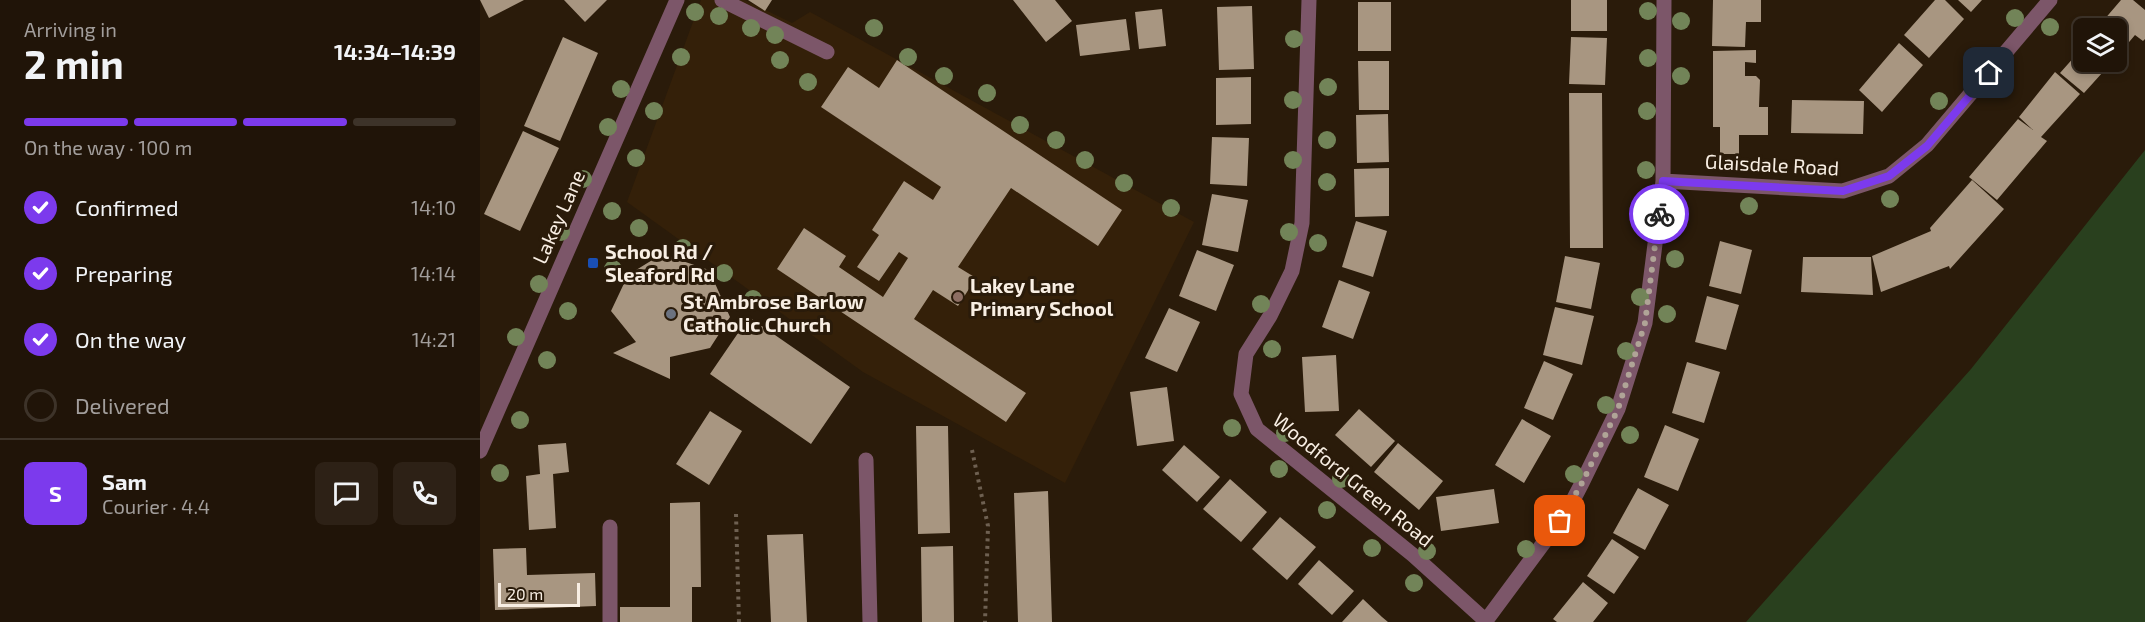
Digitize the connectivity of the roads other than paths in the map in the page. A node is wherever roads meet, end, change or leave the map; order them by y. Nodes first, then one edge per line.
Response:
1 (677, 0) edge
2 (722, 0) edge
3 (1309, 0) edge
4 (1664, 0) edge
5 (2050, 0) edge
6 (827, 52) dead end
7 (1663, 181) junction
8 (480, 452) edge
9 (866, 460) dead end
10 (609, 527) dead end
11 (610, 622) edge
12 (870, 622) edge
13 (1485, 622) edge

1 - 8 street, Lakey Lane
2 - 6 street
3 - 13 street, Woodford Green Road
4 - 7 street
5 - 7 street, Glaisdale Road
7 - 13 street
9 - 12 street
10 - 11 street

